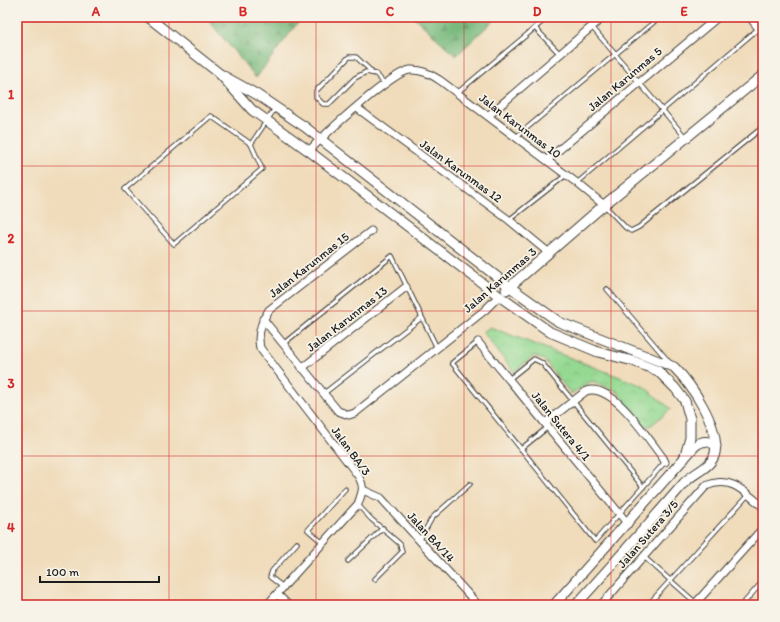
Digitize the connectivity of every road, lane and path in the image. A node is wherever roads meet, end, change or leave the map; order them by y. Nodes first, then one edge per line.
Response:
1 (148, 17) edge
2 (548, 17) edge
3 (603, 17) edge
4 (660, 17) edge
5 (718, 17) edge
6 (750, 17) edge
7 (592, 27) junction
8 (535, 28) junction
9 (761, 31) edge
10 (560, 54) junction
11 (615, 55) junction
12 (371, 71) junction
13 (220, 74) junction
14 (763, 75) edge
15 (638, 82) junction
16 (385, 84) junction
17 (457, 93) junction
18 (277, 107) junction
19 (357, 108) junction
20 (661, 110) junction
21 (488, 116) junction
22 (266, 121) junction
23 (763, 127) edge
24 (516, 137) junction
25 (321, 139) junction
26 (686, 139) junction
27 (251, 144) junction
28 (310, 151) junction
29 (547, 160) junction
30 (566, 175) junction
31 (577, 183) junction
32 (604, 205) junction
33 (509, 220) junction
34 (371, 231) dead end
35 (549, 254) junction
36 (406, 287) junction
37 (510, 287) junction
38 (607, 289) dead end
39 (499, 296) junction
40 (421, 318) junction
41 (262, 319) junction
42 (478, 342) joint
43 (283, 344) junction
44 (437, 348) junction
45 (674, 367) junction
46 (302, 368) junction
47 (509, 379) junction
48 (675, 388) junction
49 (323, 394) junction
50 (572, 400) junction
51 (546, 425) junction
52 (716, 446) junction
53 (521, 449) junction
54 (684, 459) junction
55 (665, 462) joint
56 (470, 484) dead end
57 (642, 487) junction
58 (345, 489) dead end
59 (363, 490) junction
60 (748, 495) junction
61 (358, 504) junction
62 (763, 507) edge
63 (619, 513) junction
64 (628, 524) junction
65 (383, 528) junction
66 (763, 528) edge
67 (419, 540) junction
68 (297, 543) dead end
69 (323, 543) junction
70 (643, 556) junction
71 (348, 561) dead end
72 (375, 579) dead end
73 (670, 580) junction
74 (763, 581) edge
75 (283, 587) junction
76 (277, 594) junction
77 (695, 604) edge
78 (267, 605) edge
79 (288, 605) edge
80 (478, 605) edge
81 (554, 605) edge
82 (576, 605) edge
83 (601, 605) edge
84 (648, 605) edge
85 (742, 605) edge

1 - 13 street
2 - 8 lane
3 - 7 street
4 - 11 lane
5 - 15 street, Jalan Karunmas 5
6 - 9 street
7 - 10 street
7 - 11 lane
8 - 10 lane
8 - 17 lane
9 - 20 lane
10 - 21 street
11 - 15 lane
11 - 24 lane
12 - 12 lane
12 - 16 lane
13 - 18 street
13 - 22 street
14 - 26 street, Jalan Karunmas 3
15 - 20 lane
15 - 29 street, Jalan Karunmas 5
16 - 17 street, Jalan Karunmas 10
16 - 19 street
17 - 21 street, Jalan Karunmas 10
18 - 22 lane
18 - 25 street
19 - 25 street
19 - 33 street, Jalan Karunmas 12
20 - 26 lane
20 - 31 lane
21 - 24 street, Jalan Karunmas 10
22 - 27 lane
22 - 28 street
23 - 32 lane
24 - 29 street, Jalan Karunmas 10
25 - 28 street
25 - 37 street
26 - 32 street, Jalan Karunmas 3
27 - 27 lane
28 - 39 street
29 - 30 street, Jalan Karunmas 10
30 - 31 street, Jalan Karunmas 10
30 - 33 lane
31 - 32 street, Jalan Karunmas 10
32 - 35 street, Jalan Karunmas 3
33 - 35 street, Jalan Karunmas 12
34 - 41 street, Jalan Karunmas 15
35 - 37 street, Jalan Karunmas 3
36 - 40 lane
36 - 43 lane
36 - 46 street, Jalan Karunmas 13
37 - 39 street, Jalan Karunmas 3
37 - 45 street
38 - 45 lane
39 - 44 street, Jalan Karunmas 3
39 - 48 street
40 - 44 lane
40 - 49 lane
41 - 43 street, Jalan Karunmas 3
41 - 59 street, Jalan BA/3
42 - 47 street, Jalan Sutera 4/1
42 - 53 lane
43 - 46 street, Jalan Karunmas 3
44 - 49 street, Jalan Karunmas 3
45 - 48 street
45 - 52 street
46 - 49 street, Jalan Karunmas 3
47 - 50 lane
47 - 51 street, Jalan Sutera 4/1
48 - 54 street
50 - 51 street
50 - 55 street
50 - 57 lane
51 - 53 lane
51 - 63 street, Jalan Sutera 4/1
52 - 54 street
52 - 82 street
53 - 63 lane
54 - 64 street
55 - 57 lane
56 - 67 lane
57 - 63 lane
58 - 69 lane
59 - 61 street, Jalan BA/3
59 - 67 street, Jalan BA/14
60 - 62 street
60 - 70 street, Jalan Sutera 3/5
60 - 73 lane
61 - 65 lane
61 - 69 street, Jalan BA/3
63 - 64 street, Jalan Sutera 4/1
64 - 81 street
65 - 71 lane
65 - 72 lane
66 - 77 street
67 - 80 street, Jalan BA/14
68 - 75 lane
69 - 75 street, Jalan BA/3
70 - 73 lane
70 - 83 street, Jalan Sutera 3/5
73 - 77 lane
73 - 84 lane
74 - 85 lane
75 - 76 street, Jalan BA/3
76 - 78 street, Jalan BA/3
76 - 79 street

